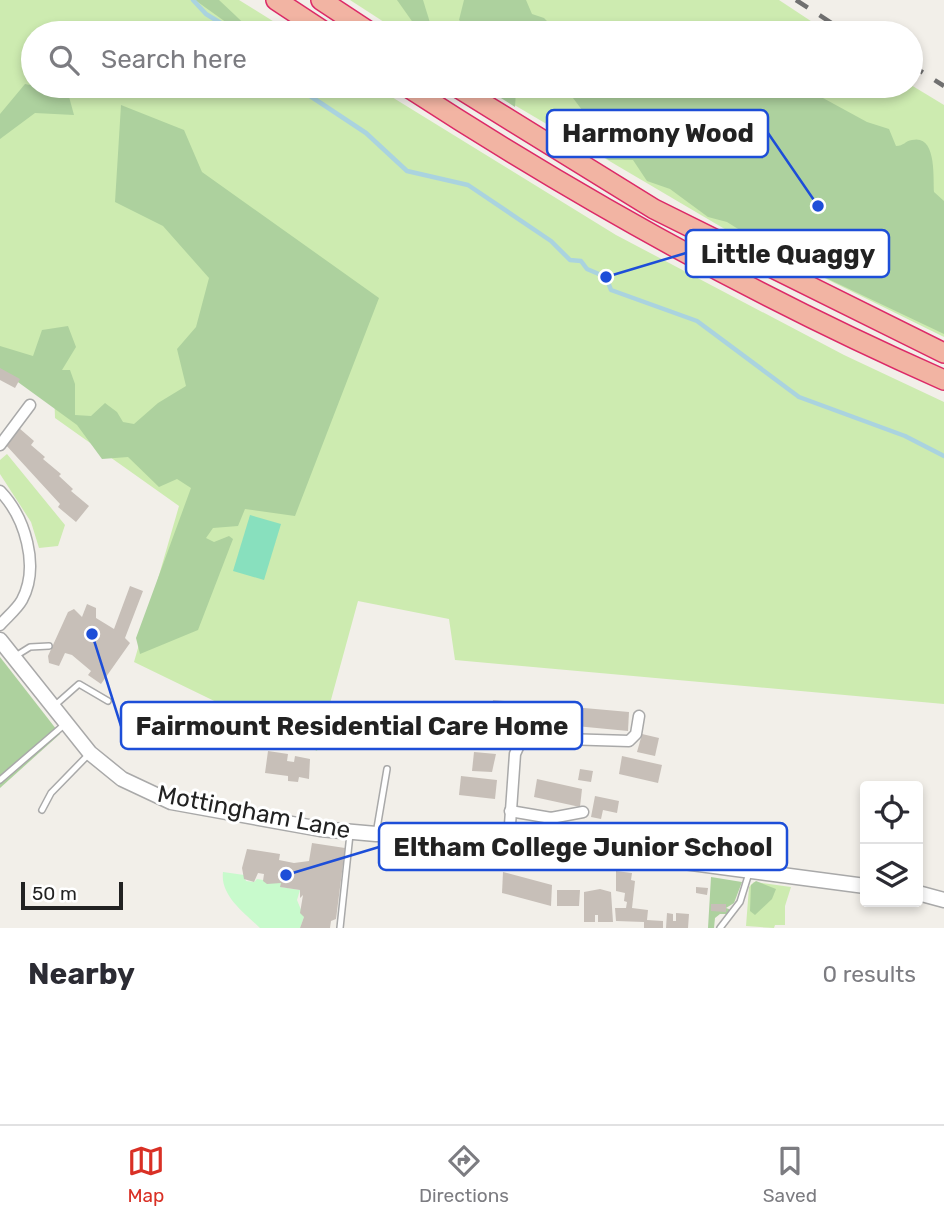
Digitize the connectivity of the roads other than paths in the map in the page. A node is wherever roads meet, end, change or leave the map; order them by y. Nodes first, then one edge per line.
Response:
1 (276, 0) edge
2 (321, 0) edge
3 (308, 21) edge
4 (352, 21) edge
5 (425, 98) edge
6 (474, 98) edge
7 (944, 353) edge
8 (944, 380) edge
9 (30, 405) dead end
10 (0, 445) edge
11 (0, 491) edge
12 (0, 625) edge
13 (0, 640) edge
14 (49, 646) dead end
15 (14, 657) junction
16 (108, 701) dead end
17 (53, 707) junction
18 (639, 716) dead end
19 (66, 723) junction
20 (90, 753) junction
21 (387, 769) dead end
22 (0, 780) edge
23 (42, 810) dead end
24 (510, 811) junction
25 (583, 812) dead end
26 (350, 831) junction
27 (376, 834) junction
28 (509, 839) junction
29 (749, 873) junction
30 (860, 885) edge
31 (923, 894) edge
32 (944, 900) edge
33 (340, 928) edge
34 (720, 928) edge

1 - 3 highway
2 - 4 highway
5 - 8 highway
6 - 7 highway
9 - 10 street
11 - 12 street
13 - 15 street, Mottingham Lane
14 - 15 lane
15 - 17 street, Mottingham Lane
16 - 17 lane
17 - 19 street, Mottingham Lane
18 - 24 street
19 - 20 street, Mottingham Lane
19 - 22 lane
20 - 23 lane
20 - 26 street, Mottingham Lane
21 - 27 lane
24 - 25 street
24 - 28 street
26 - 27 street, Mottingham Lane
26 - 33 lane
27 - 28 street, Mottingham Lane
28 - 29 street, Mottingham Lane
29 - 30 street, Mottingham Lane
29 - 34 lane
31 - 32 street

